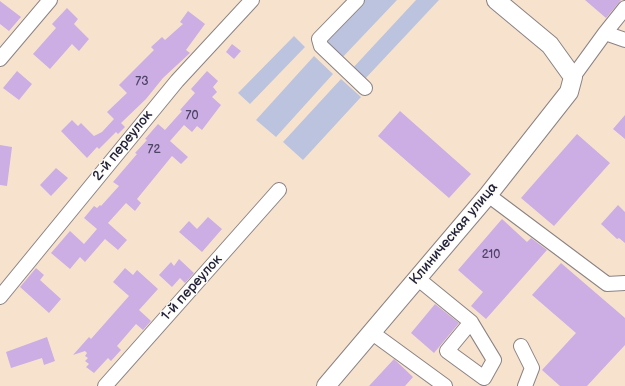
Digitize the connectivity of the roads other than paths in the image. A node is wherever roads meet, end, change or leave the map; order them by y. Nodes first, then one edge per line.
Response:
1 (50, 0) edge
2 (252, 0) edge
3 (357, 0) edge
4 (496, 0) edge
5 (625, 8) edge
6 (605, 33) junction
7 (625, 40) edge
8 (0, 59) edge
9 (573, 77) junction
10 (365, 88) dead end
11 (279, 190) dead end
12 (488, 195) junction
13 (417, 278) junction
14 (625, 283) edge
15 (0, 297) edge
16 (471, 322) dead end
17 (371, 332) junction
18 (521, 346) dead end
19 (104, 386) edge
20 (326, 386) edge
21 (445, 386) edge
22 (524, 386) edge

1 - 8 street
2 - 15 street, 2-й переулок
3 - 10 street
4 - 9 main road
5 - 6 street
6 - 7 street
6 - 9 street
9 - 12 main road, Клиническая улица
11 - 19 street, 1-й переулок
12 - 13 main road, Клиническая улица
12 - 14 street
13 - 16 street
13 - 17 main road, Клиническая улица
17 - 20 main road, Клиническая улица
17 - 21 street
18 - 22 street

